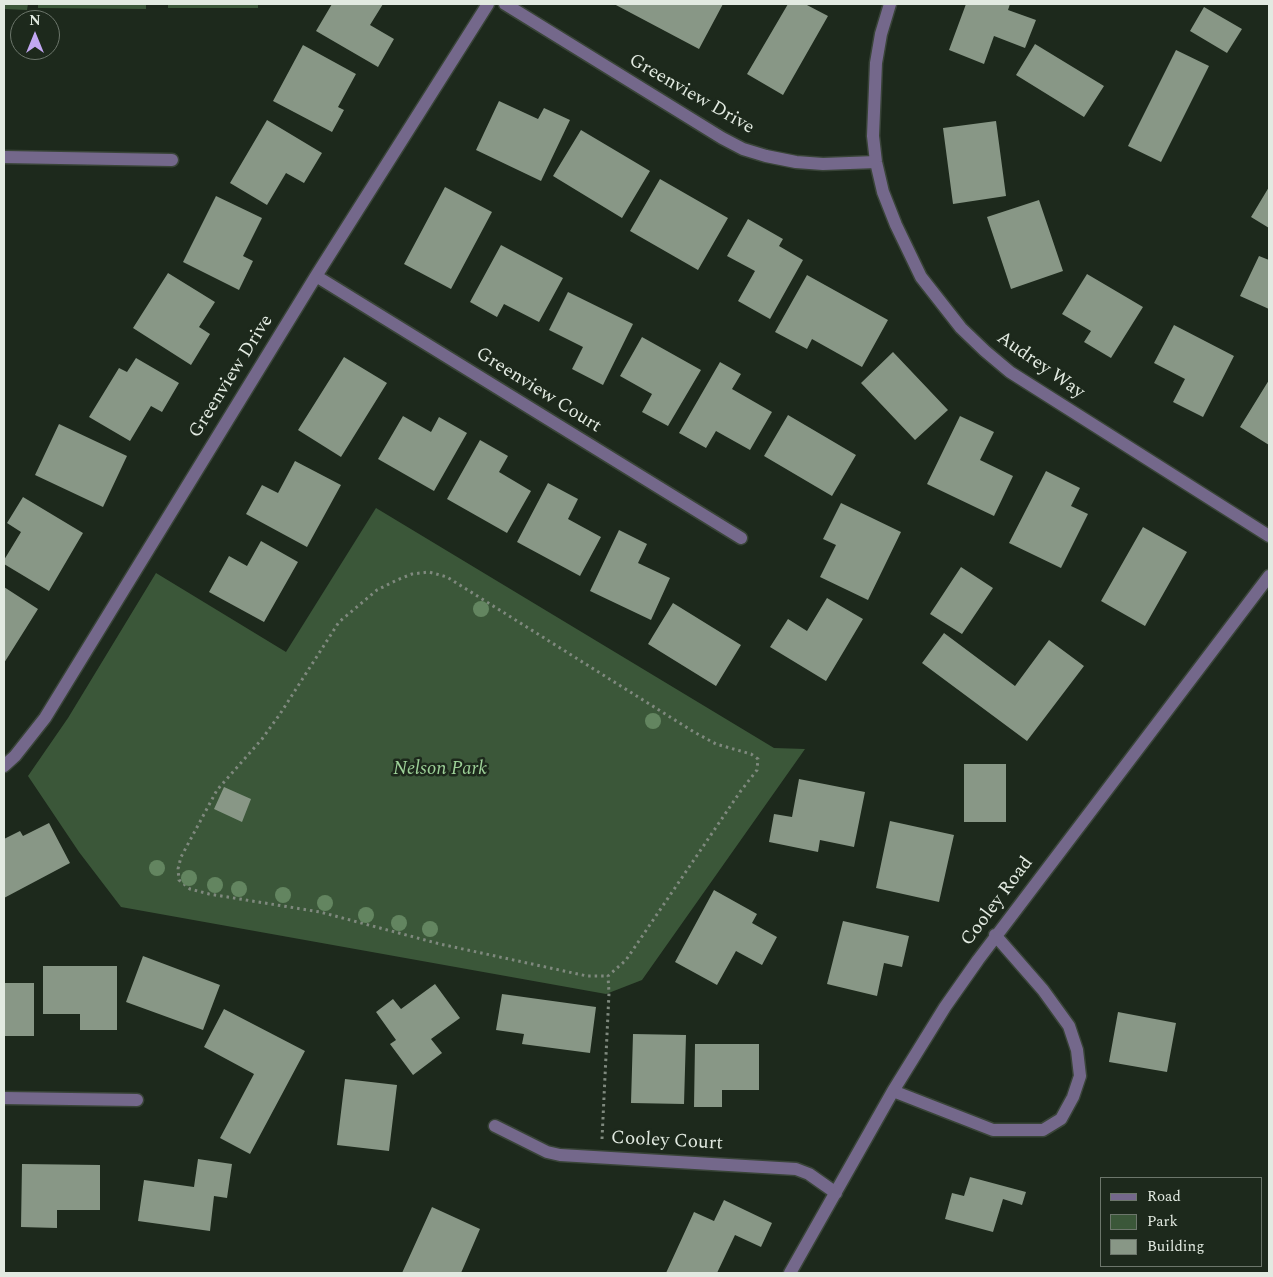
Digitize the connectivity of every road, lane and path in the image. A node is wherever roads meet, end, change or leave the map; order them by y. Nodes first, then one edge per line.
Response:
1 (488, 4) edge
2 (505, 4) edge
3 (890, 4) edge
4 (4, 157) edge
5 (172, 160) dead end
6 (876, 162) junction
7 (316, 276) junction
8 (1269, 536) edge
9 (741, 538) dead end
10 (1269, 576) edge
11 (4, 766) edge
12 (995, 935) junction
13 (608, 976) junction
14 (893, 1091) junction
15 (4, 1098) edge
16 (137, 1100) dead end
17 (495, 1126) dead end
18 (600, 1157) junction
19 (836, 1193) junction
20 (790, 1273) edge

1 - 7 street, Greenview Drive
2 - 6 street, Greenview Drive
3 - 6 street, Audrey Way
4 - 5 street
6 - 8 street, Audrey Way
7 - 9 street, Greenview Court
7 - 11 street, Greenview Drive
10 - 12 street, Cooley Road
12 - 14 street, Cooley Road
12 - 14 street
13 - 13 path
13 - 18 path
14 - 19 street, Cooley Road
15 - 16 street
17 - 18 street, Cooley Court
18 - 19 street, Cooley Court
19 - 20 street, Cooley Road

